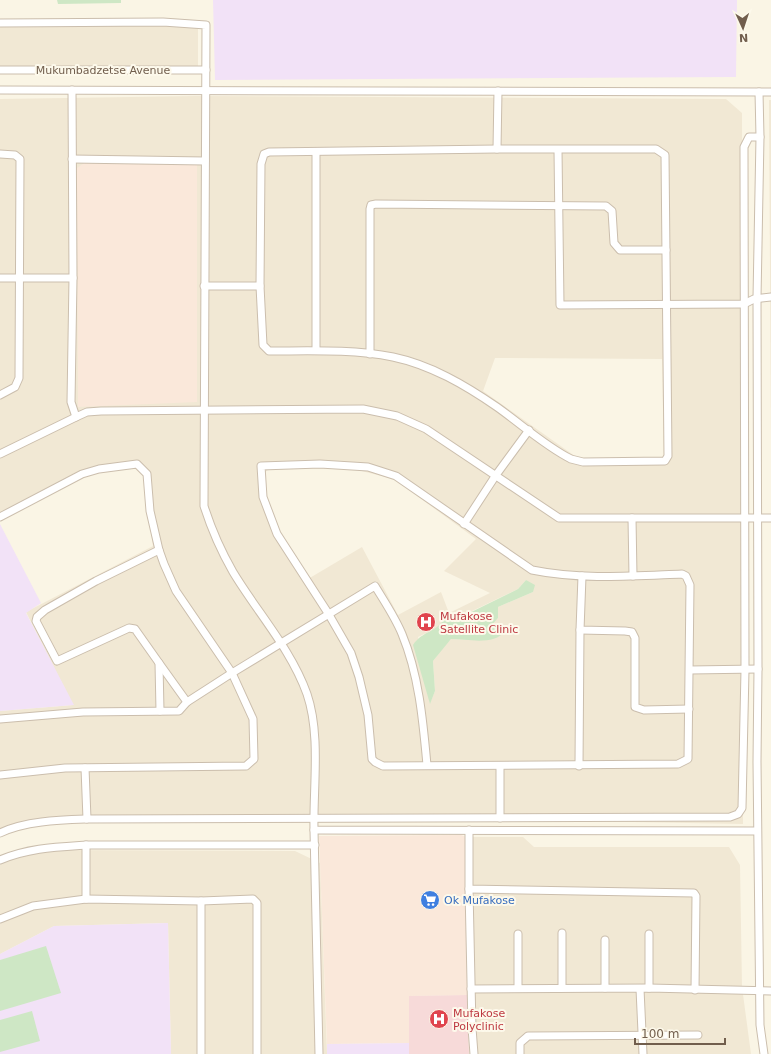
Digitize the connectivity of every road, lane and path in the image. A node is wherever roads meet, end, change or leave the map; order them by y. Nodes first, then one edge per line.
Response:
1 (0, 23) edge
2 (0, 70) edge
3 (206, 70) junction
4 (0, 90) edge
5 (72, 90) junction
6 (205, 90) junction
7 (498, 91) junction
8 (759, 92) junction
9 (771, 92) edge
10 (760, 137) junction
11 (497, 149) junction
12 (558, 150) junction
13 (316, 152) junction
14 (0, 154) edge
15 (72, 159) junction
16 (205, 161) junction
17 (559, 206) junction
18 (666, 250) junction
19 (20, 277) junction
20 (0, 278) edge
21 (73, 278) junction
22 (204, 286) junction
23 (260, 286) junction
24 (771, 297) edge
25 (757, 298) junction
26 (744, 304) junction
27 (668, 305) junction
28 (316, 350) junction
29 (370, 354) junction
30 (0, 395) edge
31 (204, 409) junction
32 (76, 417) junction
33 (529, 430) junction
34 (0, 454) edge
35 (496, 475) junction
36 (0, 517) edge
37 (632, 518) junction
38 (745, 518) junction
39 (757, 518) junction
40 (771, 518) edge
41 (464, 524) junction
42 (159, 550) junction
43 (582, 576) junction
44 (633, 576) junction
45 (328, 613) junction
46 (580, 630) junction
47 (281, 643) junction
48 (159, 663) junction
49 (758, 669) junction
50 (690, 670) junction
51 (744, 670) junction
52 (232, 673) junction
53 (187, 702) junction
54 (689, 710) junction
55 (160, 711) junction
56 (0, 719) edge
57 (427, 765) junction
58 (500, 766) junction
59 (579, 766) junction
60 (85, 768) junction
61 (0, 774) edge
62 (500, 818) junction
63 (87, 819) junction
64 (314, 820) junction
65 (314, 830) junction
66 (469, 830) junction
67 (757, 831) junction
68 (0, 833) edge
69 (86, 845) junction
70 (315, 845) junction
71 (0, 860) edge
72 (469, 889) junction
73 (86, 899) junction
74 (201, 900) junction
75 (0, 920) edge
76 (562, 933) dead end
77 (518, 934) dead end
78 (649, 934) dead end
79 (605, 940) dead end
80 (518, 988) junction
81 (562, 988) junction
82 (605, 988) junction
83 (649, 988) junction
84 (471, 989) junction
85 (640, 989) junction
86 (695, 990) junction
87 (759, 991) junction
88 (771, 991) edge
89 (698, 1035) dead end
90 (642, 1036) junction
91 (201, 1054) edge
92 (257, 1054) edge
93 (319, 1054) edge
94 (474, 1054) edge
95 (520, 1054) edge
96 (643, 1054) edge
97 (764, 1054) edge

1 - 3 street
2 - 3 street, Mukumbadzetse Avenue
3 - 6 street
4 - 5 street
5 - 6 street
5 - 15 street
6 - 7 street
6 - 16 street
7 - 8 street
7 - 11 street
8 - 9 street
8 - 10 street
10 - 25 street
10 - 26 street
11 - 12 street
11 - 13 street
12 - 17 street
12 - 18 street
13 - 23 street
13 - 28 street
14 - 19 street
15 - 16 street
15 - 21 street
16 - 22 street
17 - 18 street
17 - 27 street
17 - 29 street
18 - 27 street
19 - 20 street
19 - 21 street
19 - 30 street
21 - 32 street
22 - 23 street
22 - 31 street
23 - 28 street
24 - 25 street
25 - 26 street
25 - 39 street
26 - 27 street
26 - 38 street
27 - 33 street
28 - 29 street
29 - 33 street
31 - 32 street
31 - 35 street
31 - 47 street
32 - 34 street
33 - 35 street
35 - 37 street
35 - 41 street
36 - 42 street
37 - 38 street
37 - 44 street
38 - 39 street
38 - 51 street
39 - 40 street
39 - 49 street
41 - 43 street
41 - 45 street
42 - 48 street
42 - 52 street
43 - 44 street
43 - 46 street
44 - 50 street
45 - 47 street
45 - 57 street
45 - 57 street
46 - 54 street
46 - 59 street
47 - 52 street
47 - 64 street
48 - 53 street
48 - 55 street
49 - 51 street
49 - 67 street
50 - 51 street
50 - 54 street
51 - 62 street
52 - 53 street
52 - 60 street
53 - 55 street
54 - 59 street
55 - 56 street
57 - 58 street
58 - 59 street
58 - 62 street
60 - 61 street
60 - 63 street
62 - 64 street
63 - 64 street
63 - 68 street
64 - 65 street
65 - 66 street
65 - 70 street
66 - 67 street
66 - 72 street
67 - 87 street
69 - 70 street
69 - 71 street
69 - 73 street
70 - 93 street
72 - 84 street
72 - 86 street
73 - 74 street
73 - 75 street
74 - 91 street
74 - 92 street
76 - 81 street
77 - 80 street
78 - 83 street
79 - 82 street
80 - 81 street
80 - 84 street
81 - 82 street
82 - 85 street
83 - 85 street
83 - 86 street
84 - 94 street
85 - 90 street
86 - 87 street
87 - 88 street
87 - 97 street
89 - 90 street
90 - 95 street
90 - 96 street

